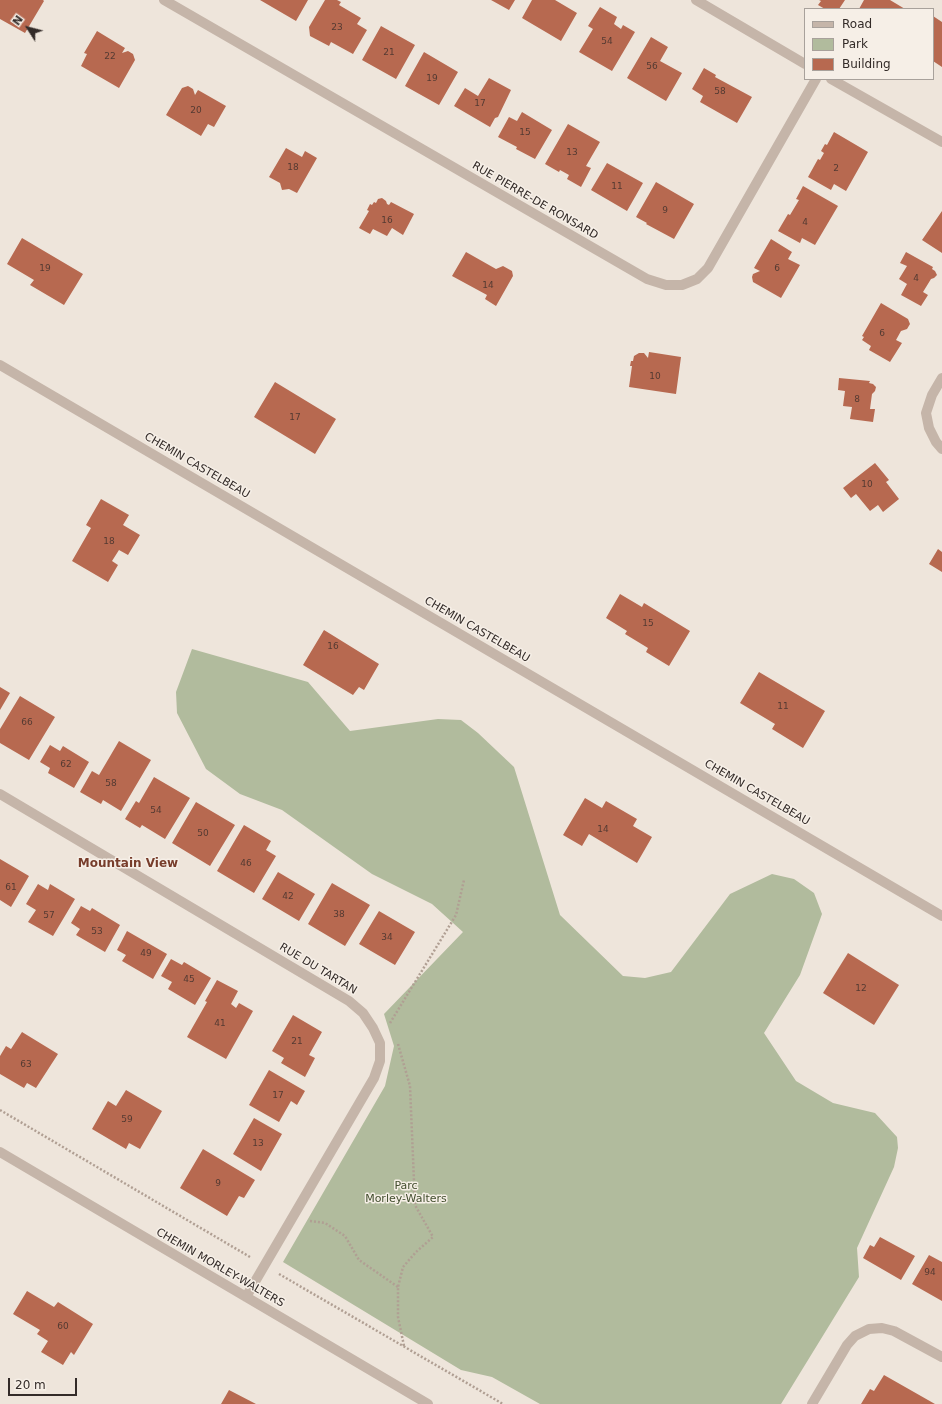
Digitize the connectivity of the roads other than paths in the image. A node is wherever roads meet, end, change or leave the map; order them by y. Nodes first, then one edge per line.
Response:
1 (164, 0) edge
2 (696, 0) edge
3 (804, 63) edge
4 (815, 80) edge
5 (833, 80) edge
6 (942, 142) edge
7 (0, 365) edge
8 (942, 378) edge
9 (942, 449) edge
10 (0, 794) edge
11 (942, 916) edge
12 (0, 1152) edge
13 (246, 1297) junction
14 (942, 1357) edge
15 (428, 1404) edge
16 (812, 1404) edge

1 - 4 street, RUE PIERRE-DE RONSARD
2 - 3 street
5 - 6 street
7 - 11 street, CHEMIN CASTELBEAU
8 - 9 street
10 - 13 street, RUE DU TARTAN
12 - 13 street, CHEMIN MORLEY-WALTERS
13 - 15 street, CHEMIN MORLEY-WALTERS
14 - 16 street

